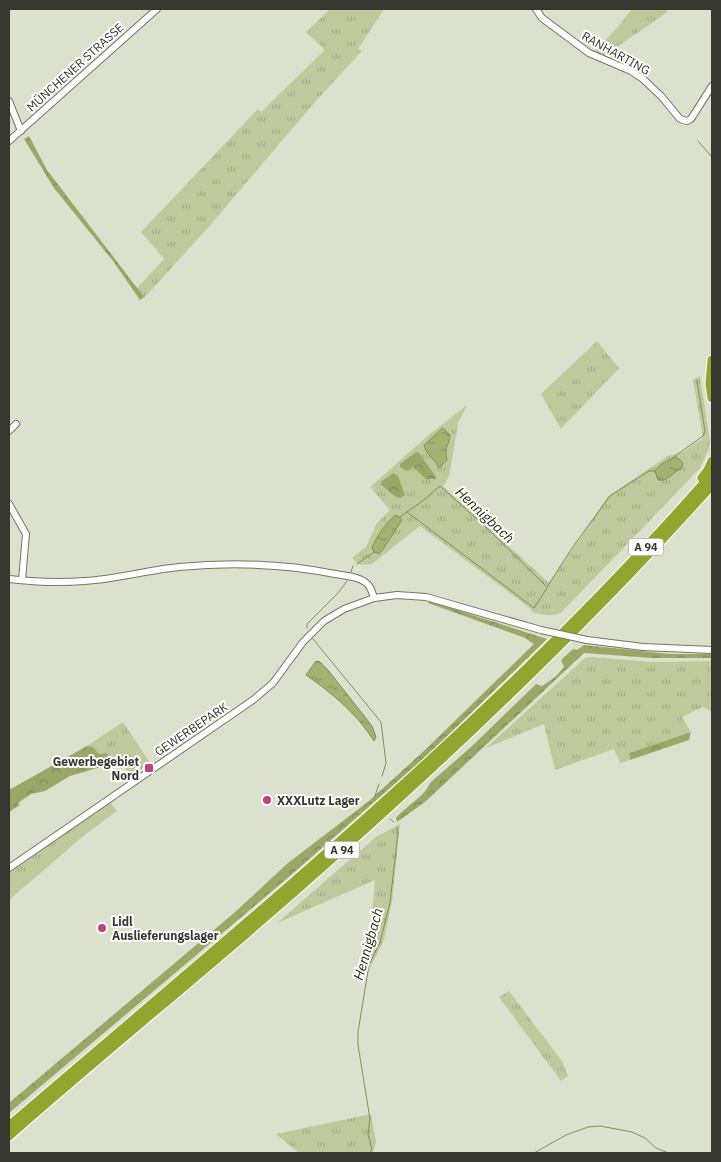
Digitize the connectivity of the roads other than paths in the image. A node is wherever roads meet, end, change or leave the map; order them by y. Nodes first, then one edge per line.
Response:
1 (157, 9) edge
2 (536, 9) edge
3 (712, 86) edge
4 (9, 101) edge
5 (21, 131) junction
6 (9, 141) edge
7 (712, 360) edge
8 (712, 398) edge
9 (16, 424) dead end
10 (9, 431) edge
11 (712, 461) edge
12 (712, 474) edge
13 (712, 485) edge
14 (694, 495) junction
15 (9, 504) edge
16 (9, 579) edge
17 (22, 580) junction
18 (374, 598) junction
19 (712, 650) edge
20 (9, 868) edge
21 (9, 1126) edge
22 (9, 1136) edge

1 - 5 street, MÜNCHENER STRASSE
2 - 3 street, RANHARTING
4 - 5 street
5 - 6 street, MÜNCHENER STRASSE
7 - 8 highway
9 - 10 street
11 - 14 highway
12 - 14 highway, A 94
13 - 22 highway, A 94
14 - 21 highway, A 94
15 - 17 street
16 - 17 street
17 - 18 street
18 - 19 street, GEWERBEPARK, bridge
18 - 20 street, GEWERBEPARK

